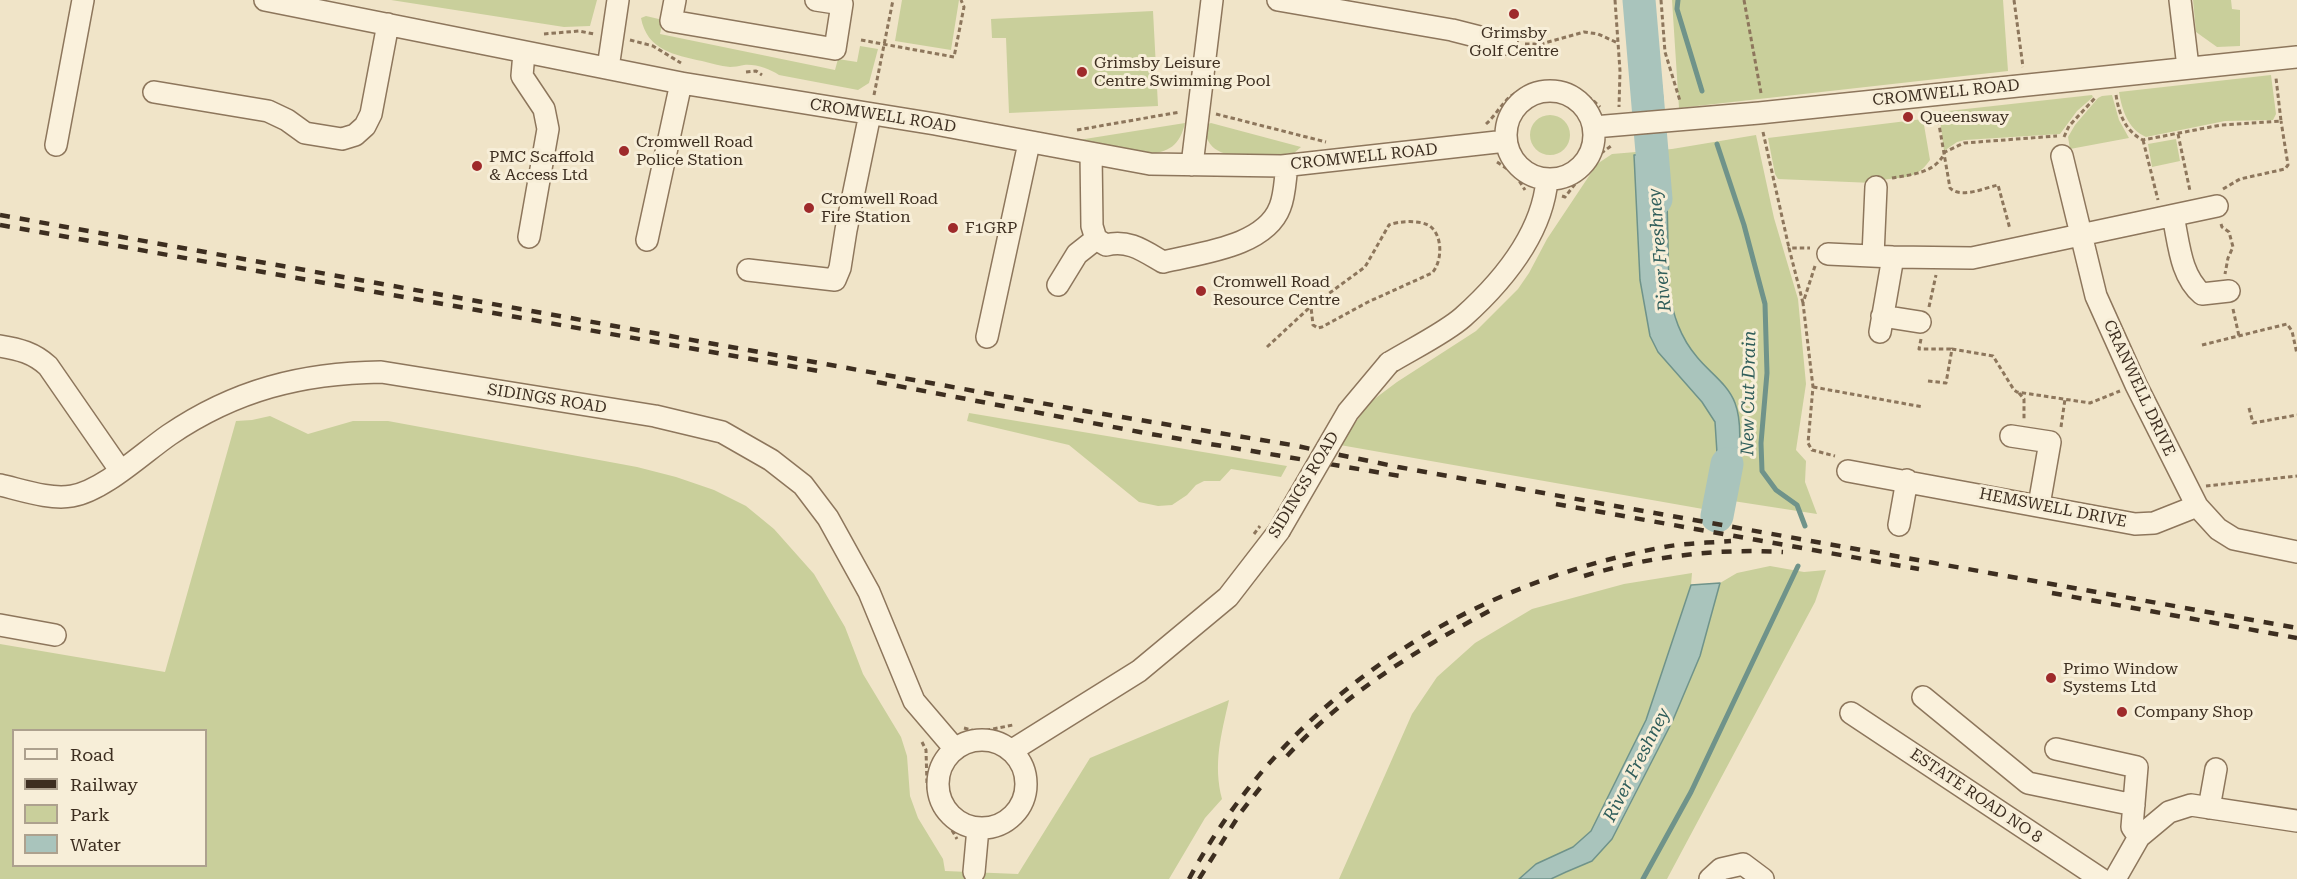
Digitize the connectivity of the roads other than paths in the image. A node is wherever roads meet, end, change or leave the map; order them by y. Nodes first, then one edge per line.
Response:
1 (83, 0) edge
2 (265, 0) edge
3 (618, 0) edge
4 (675, 0) edge
5 (816, 0) edge
6 (1212, 0) edge
7 (1278, 0) edge
8 (2180, 0) edge
9 (388, 24) junction
10 (1507, 44) road end
11 (524, 53) junction
12 (2297, 57) edge
13 (2188, 67) junction
14 (609, 68) junction
15 (681, 83) junction
16 (154, 92) dead end
17 (870, 114) junction
18 (1598, 118) junction
19 (1506, 141) junction
20 (1029, 143) junction
21 (56, 146) dead end
22 (2064, 146) road end
23 (1091, 153) junction
24 (1192, 165) junction
25 (1287, 166) junction
26 (1547, 180) junction
27 (1876, 187) road end
28 (2217, 206) road end
29 (2168, 217) junction
30 (2082, 235) junction
31 (529, 237) dead end
32 (1096, 239) junction
33 (646, 240) dead end
34 (1820, 255) road end
35 (1883, 257) junction
36 (748, 270) dead end
37 (1058, 285) dead end
38 (2229, 291) road end
39 (1920, 322) dead end
40 (987, 338) dead end
41 (0, 346) edge
42 (2016, 437) road end
43 (120, 470) junction
44 (1848, 471) road end
45 (1906, 480) junction
46 (0, 485) edge
47 (2192, 497) junction
48 (2039, 505) junction
49 (1899, 525) dead end
50 (2297, 552) edge
51 (0, 625) edge
52 (55, 635) dead end
53 (1923, 697) dead end
54 (1851, 713) dead end
55 (955, 749) junction
56 (2056, 749) dead end
57 (1011, 751) junction
58 (2216, 769) dead end
59 (2133, 805) junction
60 (2209, 808) junction
61 (2297, 821) edge
62 (978, 828) junction
63 (2139, 837) junction
64 (974, 872) dead end
65 (1710, 879) edge
66 (1763, 879) edge
67 (2102, 879) edge
68 (2115, 879) edge

1 - 21 street
2 - 9 street, CROMWELL ROAD
3 - 14 street
4 - 5 street
6 - 24 street
7 - 10 street
8 - 13 street
9 - 11 street, CROMWELL ROAD
9 - 16 street
11 - 14 street, CROMWELL ROAD
11 - 31 street
12 - 13 street, CROMWELL ROAD
13 - 18 street, CROMWELL ROAD
14 - 15 street, CROMWELL ROAD
15 - 17 street, CROMWELL ROAD
15 - 33 street
17 - 20 street, CROMWELL ROAD
17 - 36 street
18 - 19 street
18 - 26 street
19 - 25 street, CROMWELL ROAD
19 - 26 street
20 - 23 street, CROMWELL ROAD
20 - 40 street
22 - 30 street, CRANWELL DRIVE
23 - 24 street, CROMWELL ROAD
23 - 32 street
24 - 25 street, CROMWELL ROAD
25 - 32 street
26 - 57 street, SIDINGS ROAD, bridge
27 - 35 street
28 - 29 street
29 - 30 street
29 - 38 street
30 - 35 street
30 - 47 street, CRANWELL DRIVE
32 - 37 street
34 - 35 street
35 - 39 street
41 - 43 street
42 - 48 street
43 - 46 street, SIDINGS ROAD
43 - 55 street, SIDINGS ROAD
44 - 45 street, HEMSWELL DRIVE
45 - 48 street, HEMSWELL DRIVE
45 - 49 street
47 - 48 street, HEMSWELL DRIVE
47 - 50 street, CRANWELL DRIVE
51 - 52 street
53 - 59 street
54 - 67 street, ESTATE ROAD NO 8
55 - 57 street
55 - 62 street
56 - 59 street
57 - 62 street
58 - 60 street
59 - 63 street
60 - 61 street
60 - 63 street
62 - 64 street
63 - 68 street
65 - 66 street

